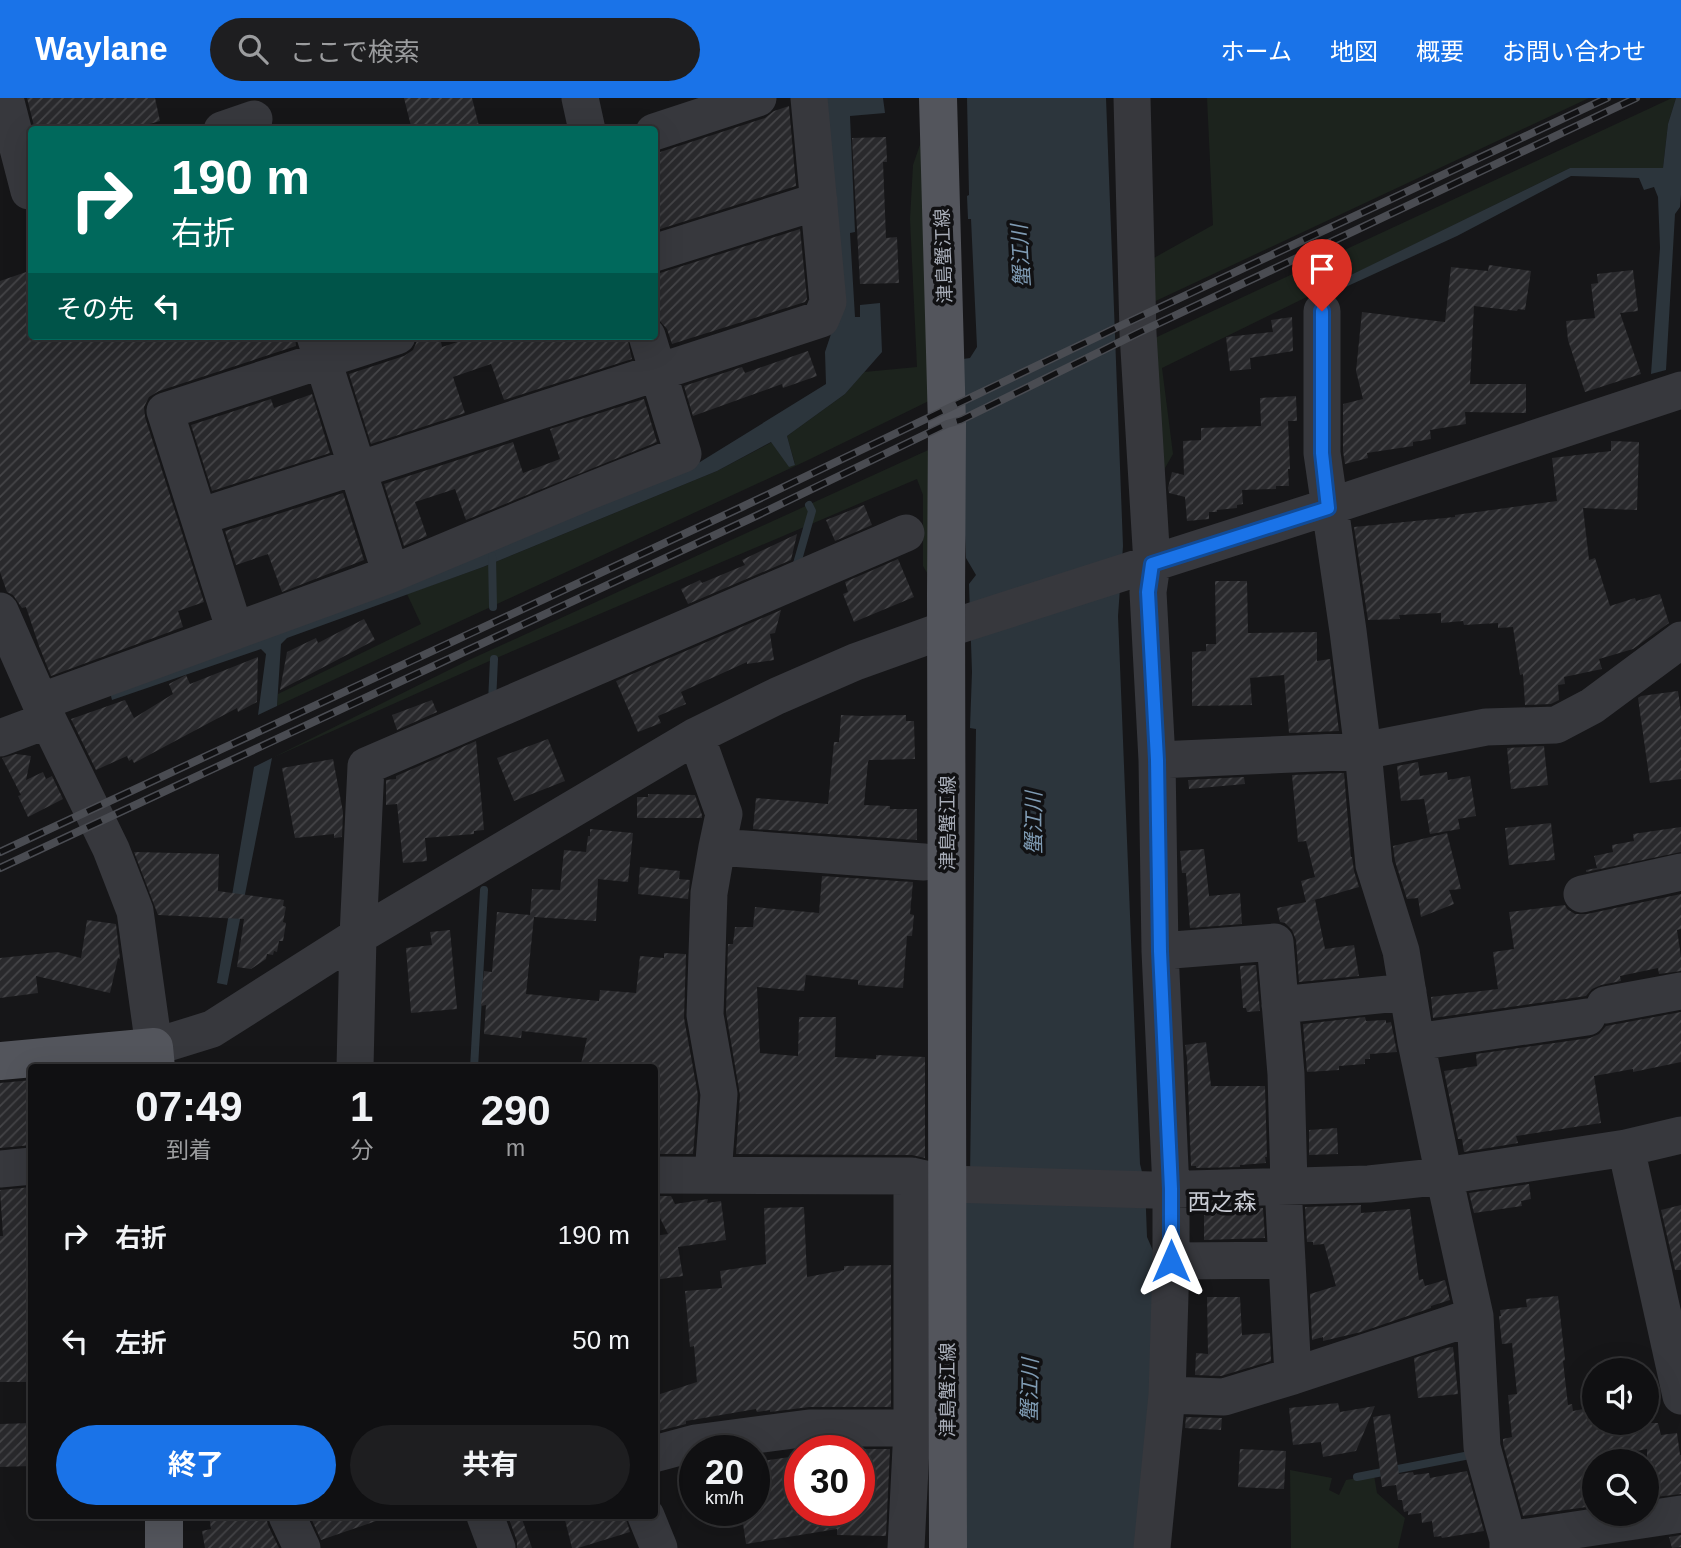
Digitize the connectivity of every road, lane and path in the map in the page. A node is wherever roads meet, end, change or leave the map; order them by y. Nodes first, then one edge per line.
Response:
1 (5, 98) edge
2 (580, 98) edge
3 (758, 98) edge
4 (809, 98) edge
5 (938, 98) edge
6 (1132, 98) edge
7 (586, 126) edge
8 (658, 131) edge
9 (20, 195) edge
10 (818, 201) junction
11 (658, 253) edge
12 (1322, 311) dead end
13 (371, 340) edge
14 (648, 340) edge
15 (319, 348) edge
16 (658, 372) junction
17 (1681, 390) edge
18 (357, 468) junction
19 (1328, 508) junction
20 (199, 517) junction
21 (906, 533) dead end
22 (1144, 567) junction
23 (391, 574) junction
24 (0, 611) edge
25 (956, 626) junction
26 (234, 631) junction
27 (1681, 640) edge
28 (44, 711) junction
29 (696, 736) junction
30 (0, 738) edge
31 (1363, 751) junction
32 (1157, 760) junction
33 (717, 847) junction
34 (924, 862) dead end
35 (1681, 872) edge
36 (1582, 894) dead end
37 (358, 936) junction
38 (1160, 951) junction
39 (1681, 991) edge
40 (1408, 992) junction
41 (1280, 1005) junction
42 (1416, 1042) junction
43 (155, 1057) edge
44 (0, 1061) edge
45 (355, 1064) edge
46 (1681, 1135) edge
47 (1626, 1148) junction
48 (28, 1166) edge
49 (0, 1169) edge
50 (658, 1175) edge
51 (713, 1175) junction
52 (1444, 1176) junction
53 (939, 1181) junction
54 (1286, 1186) junction
55 (1161, 1190) junction
56 (1287, 1260) junction
57 (1171, 1261) junction
58 (1475, 1316) junction
59 (1293, 1376) junction
60 (1167, 1395) junction
61 (1681, 1396) edge
62 (912, 1428) junction
63 (658, 1453) edge
64 (1681, 1514) edge
65 (164, 1519) edge
66 (288, 1519) edge
67 (486, 1519) edge
68 (647, 1519) edge
69 (1508, 1544) edge
70 (164, 1548) edge
71 (302, 1548) edge
72 (497, 1548) edge
73 (659, 1548) edge
74 (906, 1548) edge
75 (948, 1548) edge
76 (1152, 1548) edge

1 - 9 street
2 - 7 street
3 - 8 street
4 - 10 street
5 - 25 main road, 津島蟹江線
6 - 22 street
10 - 11 street
10 - 16 street
12 - 19 street
13 - 15 street
14 - 16 street
15 - 18 street
15 - 20 street
16 - 18 street
16 - 23 street
17 - 19 street
18 - 20 street
18 - 23 street
19 - 22 street
19 - 31 street
20 - 26 street
21 - 37 street
22 - 25 street
22 - 32 street
23 - 26 street
24 - 28 street
25 - 29 street
25 - 53 main road, 津島蟹江線
26 - 28 street
27 - 31 street
28 - 30 street
28 - 43 street
29 - 33 street
29 - 37 street
31 - 32 street
31 - 40 street
32 - 38 street
33 - 34 street
33 - 51 street
35 - 36 street
37 - 43 street
37 - 45 street
38 - 41 street
38 - 55 street
39 - 42 street
40 - 41 street
40 - 42 street
41 - 54 street
42 - 52 street
43 - 44 main road
46 - 47 street
47 - 52 street
47 - 61 street
48 - 49 street
50 - 51 street
51 - 53 street
52 - 54 street
52 - 58 street
53 - 55 street
53 - 62 street
53 - 75 main road, 津島蟹江線
54 - 55 street
54 - 56 street
55 - 57 street
56 - 57 street
56 - 59 street
57 - 60 street
58 - 59 street
58 - 69 street
59 - 60 street
60 - 76 street
62 - 63 street
62 - 74 street
64 - 69 street
65 - 70 main road
66 - 71 street
67 - 72 street
68 - 73 street

